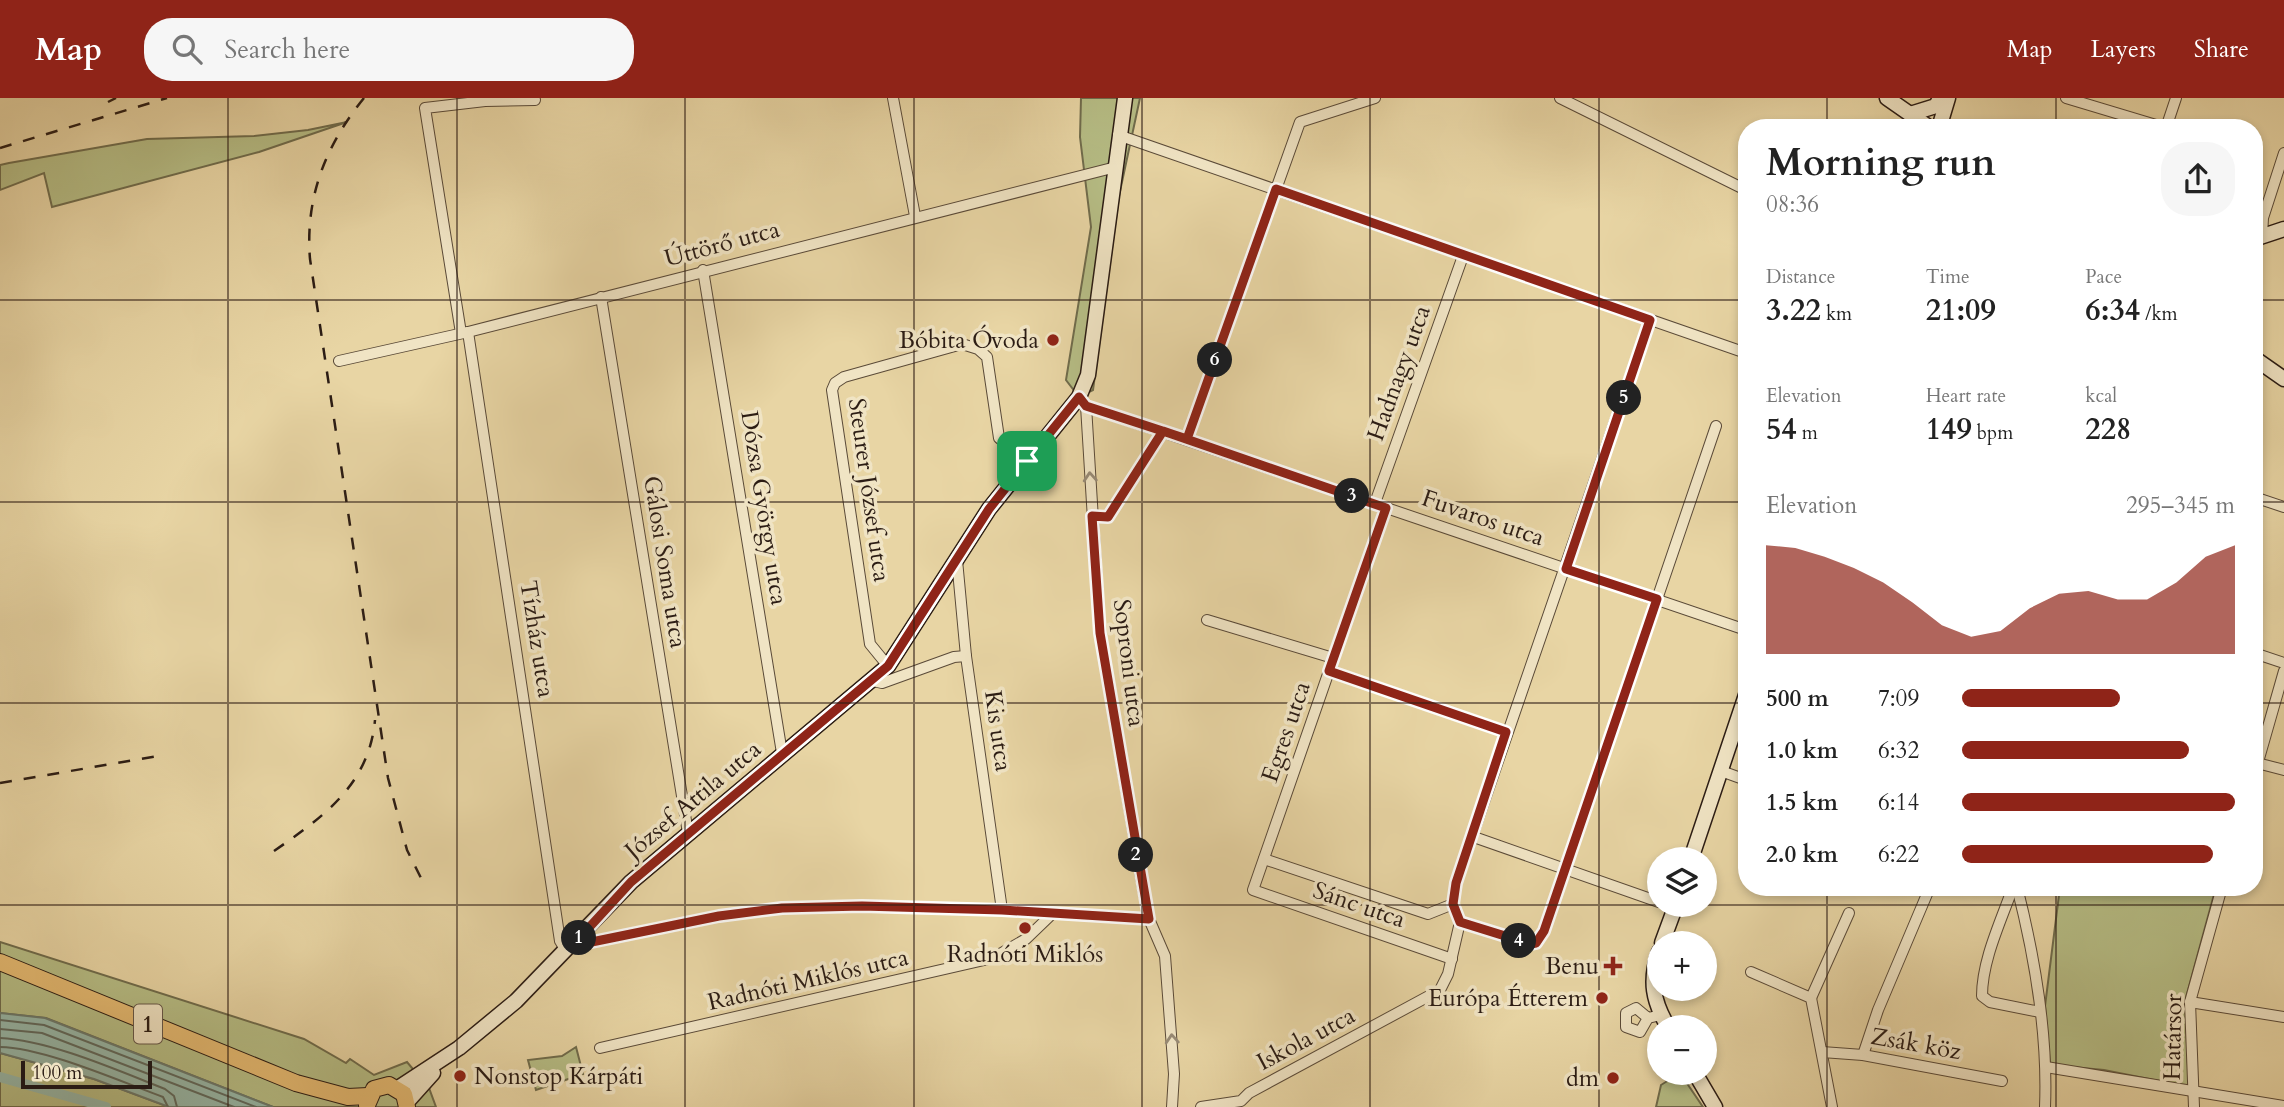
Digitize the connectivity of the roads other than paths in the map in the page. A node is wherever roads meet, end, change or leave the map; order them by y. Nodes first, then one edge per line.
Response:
1 (893, 98) edge
2 (1125, 98) edge
3 (1375, 98) edge
4 (1560, 98) edge
5 (1887, 98) edge
6 (1940, 98) edge
7 (1950, 98) edge
8 (2066, 98) edge
9 (2176, 98) edge
10 (535, 100) dead end
11 (1362, 100) edge
12 (1910, 114) junction
13 (1917, 119) edge
14 (1942, 119) edge
15 (1951, 119) edge
16 (2136, 119) edge
17 (2169, 119) edge
18 (1118, 135) junction
19 (2284, 153) edge
20 (1116, 167) junction
21 (1738, 186) edge
22 (1276, 189) junction
23 (915, 216) junction
24 (2263, 218) edge
25 (2284, 229) edge
26 (2263, 236) edge
27 (1463, 256) junction
28 (703, 270) junction
29 (601, 297) junction
30 (1650, 320) junction
31 (464, 332) junction
32 (1738, 350) edge
33 (339, 360) dead end
34 (2263, 364) edge
35 (2284, 379) edge
36 (1083, 402) junction
37 (1716, 426) dead end
38 (1163, 431) junction
39 (1187, 439) junction
40 (1027, 461) junction
41 (2263, 500) edge
42 (1375, 503) junction
43 (2284, 507) edge
44 (1386, 508) junction
45 (1092, 516) junction
46 (957, 557) junction
47 (1566, 569) junction
48 (1657, 599) junction
49 (1207, 620) dead end
50 (1738, 627) edge
51 (966, 656) junction
52 (2263, 656) edge
53 (1333, 658) junction
54 (2284, 663) edge
55 (888, 666) junction
56 (1329, 671) junction
57 (2284, 671) edge
58 (873, 681) junction
59 (1738, 719) edge
60 (1506, 732) junction
61 (2263, 746) edge
62 (782, 753) junction
63 (2263, 765) edge
64 (2284, 770) edge
65 (1721, 771) junction
66 (1738, 777) edge
67 (688, 833) junction
68 (1472, 836) junction
69 (1695, 847) edge
70 (1264, 859) junction
71 (1564, 868) junction
72 (1253, 890) joint
73 (1926, 896) edge
74 (2012, 896) edge
75 (2017, 896) edge
76 (2219, 896) edge
77 (1647, 898) edge
78 (1453, 904) junction
79 (1002, 910) junction
80 (1849, 913) dead end
81 (1052, 914) junction
82 (1149, 919) junction
83 (1460, 922) junction
84 (569, 949) junction
85 (1452, 960) junction
86 (0, 962) edge
87 (1751, 972) dead end
88 (1811, 998) junction
89 (2190, 1002) junction
90 (2040, 1012) junction
91 (2284, 1017) edge
92 (1659, 1020) edge
93 (600, 1048) dead end
94 (1822, 1052) junction
95 (1863, 1055) junction
96 (2046, 1067) junction
97 (2002, 1081) dead end
98 (296, 1083) junction
99 (1702, 1085) edge
100 (2193, 1091) junction
101 (404, 1099) edge
102 (368, 1102) edge
103 (2284, 1106) edge
104 (349, 1107) edge
105 (1172, 1107) edge
106 (1201, 1107) edge
107 (1715, 1107) edge
108 (1832, 1107) edge
109 (2045, 1107) edge
110 (2194, 1107) edge

1 - 23 street
2 - 18 street, Soproni utca
3 - 11 street
4 - 21 street
5 - 12 street
6 - 12 street
7 - 14 street
7 - 15 street
8 - 16 street
9 - 17 street
10 - 31 street, Tízház utca
11 - 22 street
12 - 13 street
18 - 20 street, Soproni utca
18 - 22 street
19 - 24 street
20 - 23 street, Úttörő utca
20 - 36 street, Soproni utca
22 - 27 street
22 - 39 street
23 - 28 street, Úttörő utca
25 - 26 street
27 - 30 street
27 - 42 street, Hadnagy utca
28 - 29 street, Úttörő utca
28 - 62 street, Dózsa György utca
29 - 31 street, Úttörő utca
29 - 67 street, Gálosi Soma utca
30 - 32 street
30 - 47 street
31 - 33 street, Úttörő utca
31 - 84 street, Tízház utca
34 - 35 street
36 - 38 street, Fuvaros utca
36 - 40 street, József Attila utca
45 -> 36 street, Soproni utca
37 - 48 street
38 - 39 street, Fuvaros utca
38 - 45 street
39 - 42 street, Fuvaros utca
40 - 46 street, József Attila utca
40 - 55 street, Steurer József utca
41 - 43 street
42 - 44 street, Fuvaros utca
44 - 47 street, Fuvaros utca
44 - 53 street, Egres utca
45 - 82 street, Soproni utca
46 - 51 street, Kis utca
46 - 55 street, József Attila utca
47 - 48 street, Fuvaros utca
47 - 60 street
48 - 50 street, Fuvaros utca
48 - 71 street
49 - 53 street
51 - 58 street, József Attila utca
51 - 79 street, Kis utca
52 - 54 street
53 - 56 street, Egres utca
55 - 58 street, József Attila utca
56 - 60 street
56 - 70 street, Egres utca
57 - 61 street
58 - 62 street, József Attila utca
59 - 65 street
60 - 68 street
62 - 67 street, József Attila utca
63 - 64 street
65 - 66 street
65 - 69 street
67 - 84 street, József Attila utca
68 - 71 street
68 - 78 street
70 - 72 street, Egres utca
70 - 78 street
71 - 77 street
71 - 83 street
72 - 85 street, Sánc utca
73 - 95 street
74 - 90 street
75 - 90 street
76 - 89 street, Határsor
78 - 83 street
79 - 81 street
79 - 84 street
80 - 88 street
81 - 82 street
81 - 93 street, Radnóti Miklós utca
105 -> 82 street, Soproni utca
83 - 85 street, Iskola utca
84 - 101 street, József Attila utca
85 - 106 street, Iskola utca
86 - 98 main road, 1
87 - 88 street
88 - 94 street
89 - 91 street
89 - 100 street, Határsor
90 - 96 street
92 - 92 street
94 - 95 street, Zsák köz
94 - 108 street
95 - 97 street, Zsák köz
96 - 100 street
96 - 109 street
98 - 102 main road, 1
98 - 104 main road, 1
99 - 107 street
100 - 103 street
100 - 110 street, Határsor
101 - 102 main road, 1

